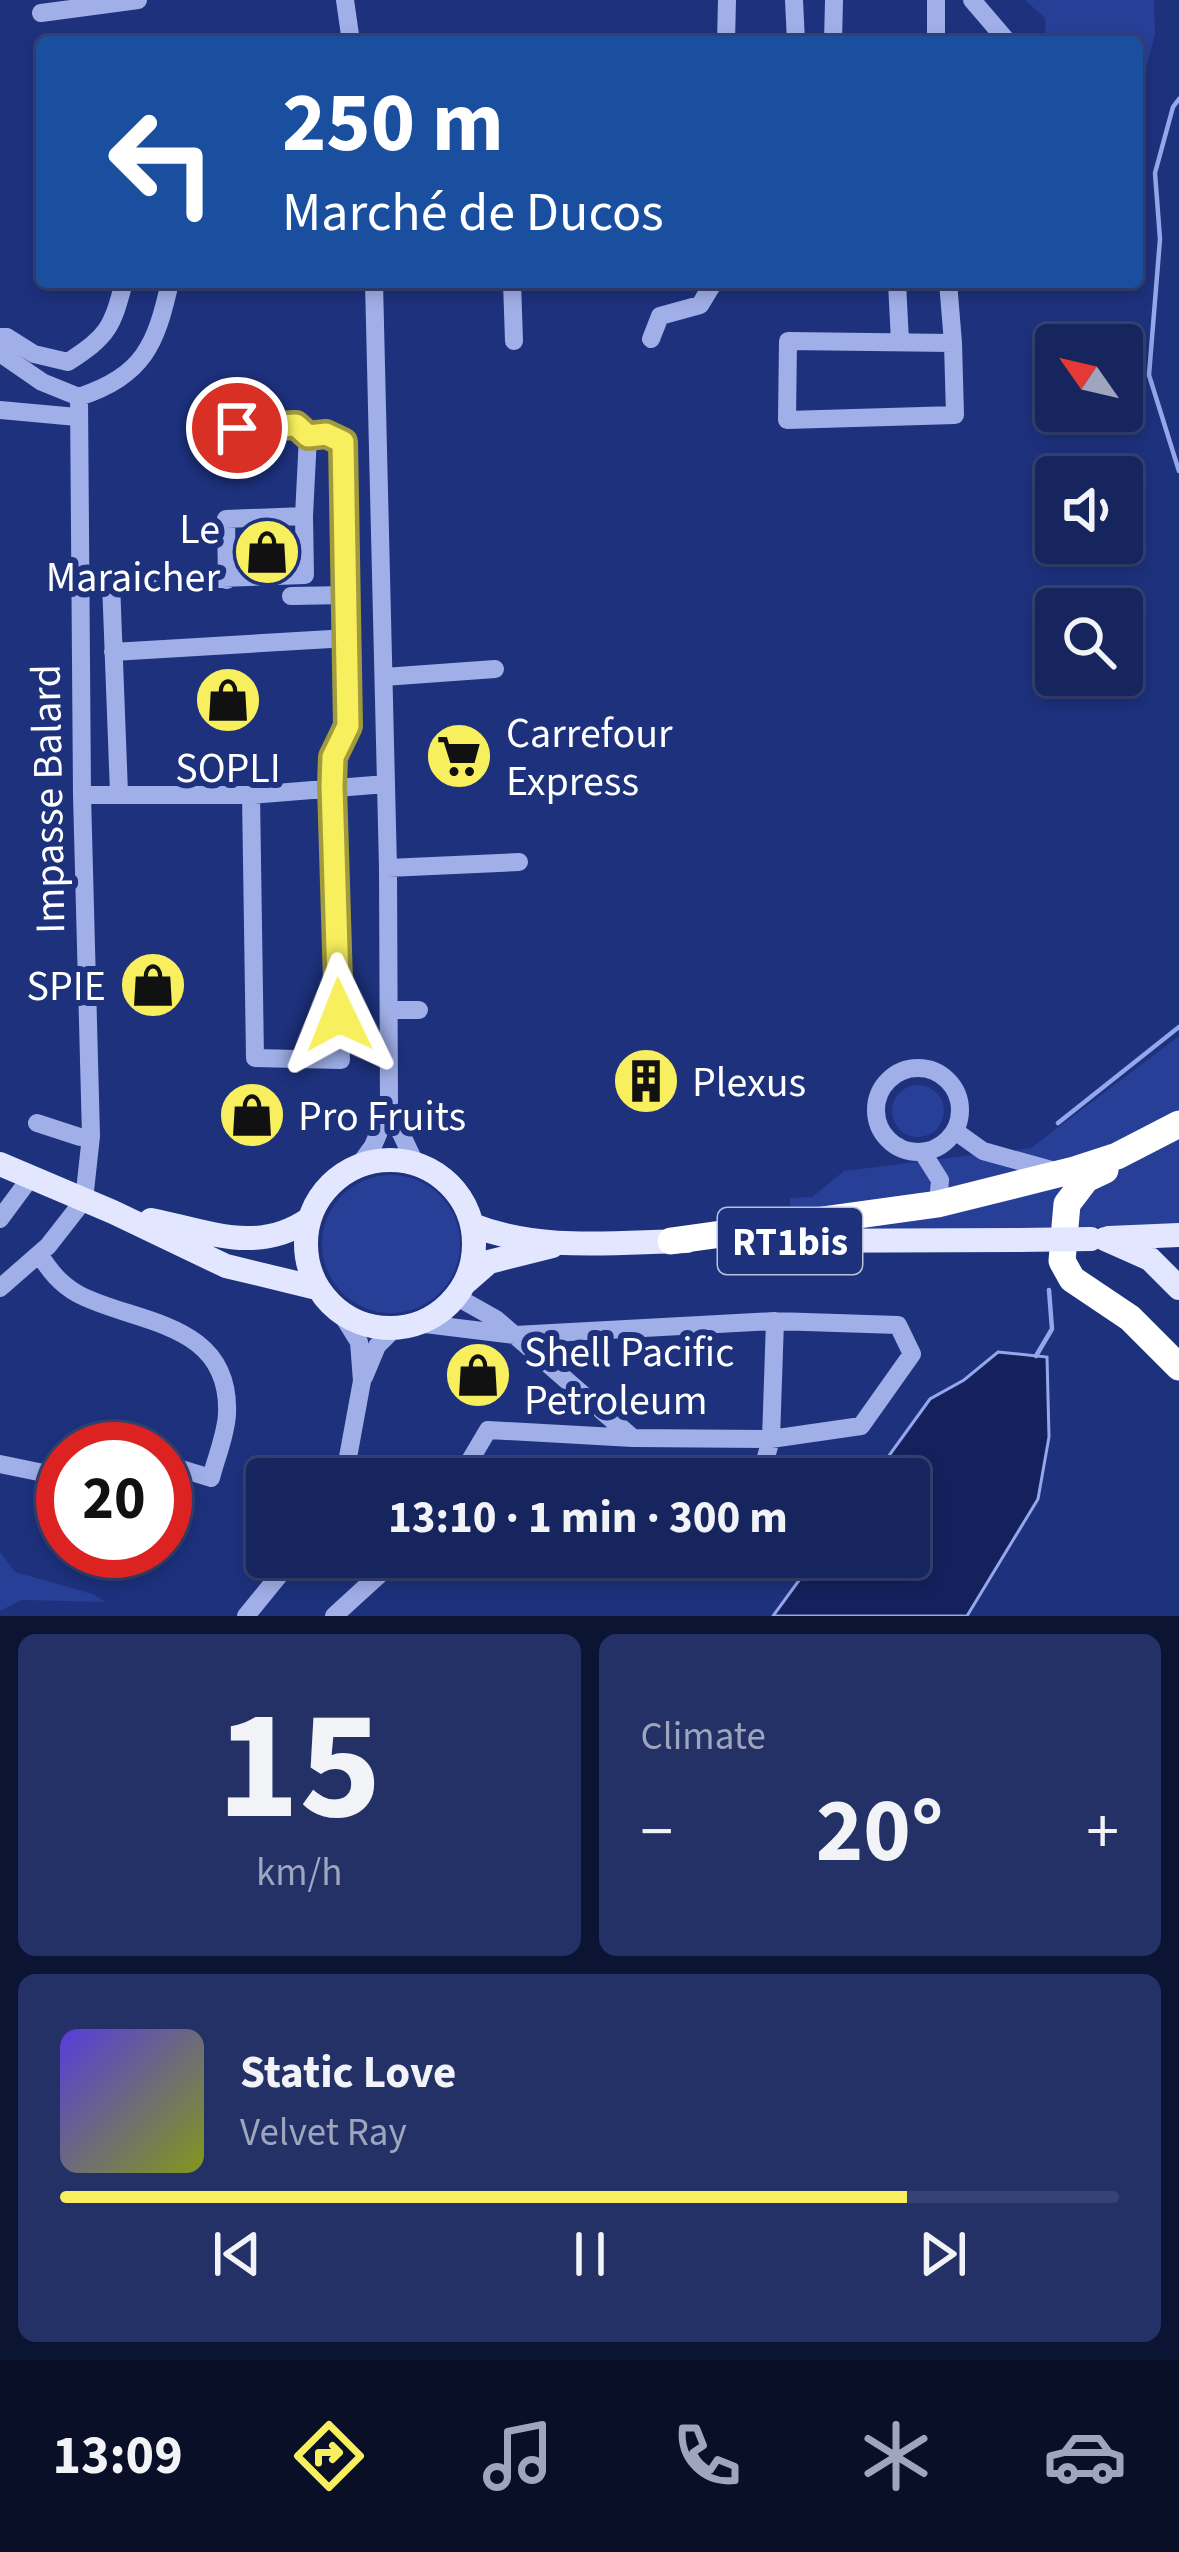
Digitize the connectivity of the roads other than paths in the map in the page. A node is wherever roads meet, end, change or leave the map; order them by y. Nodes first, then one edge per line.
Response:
1 (138, 0) edge
2 (345, 0) edge
3 (727, 0) edge
4 (794, 0) edge
5 (834, 0) edge
6 (936, 0) edge
7 (972, 0) edge
8 (41, 13) dead end
9 (350, 36) edge
10 (726, 36) edge
11 (796, 36) edge
12 (833, 36) edge
13 (936, 36) edge
14 (1003, 36) edge
15 (122, 288) edge
16 (169, 288) edge
17 (374, 288) edge
18 (512, 288) edge
19 (710, 288) edge
20 (897, 288) edge
21 (948, 288) edge
22 (0, 337) edge
23 (651, 339) dead end
24 (514, 340) dead end
25 (900, 341) junction
26 (952, 343) junction
27 (0, 353) edge
28 (78, 407) junction
29 (0, 410) edge
30 (237, 428) dead end
31 (308, 436) junction
32 (304, 516) junction
33 (227, 580) junction
34 (348, 595) junction
35 (291, 596) dead end
36 (348, 638) junction
37 (113, 652) junction
38 (495, 669) dead end
39 (384, 676) junction
40 (386, 784) junction
41 (332, 786) junction
42 (119, 793) junction
43 (82, 795) junction
44 (251, 795) junction
45 (519, 862) dead end
46 (388, 868) junction
47 (391, 1010) junction
48 (419, 1010) dead end
49 (389, 1108) junction
50 (37, 1123) dead end
51 (1179, 1124) edge
52 (955, 1131) junction
53 (91, 1136) junction
54 (923, 1153) junction
55 (415, 1162) junction
56 (0, 1164) edge
57 (360, 1164) junction
58 (1060, 1172) junction
59 (31, 1177) junction
60 (85, 1200) junction
61 (938, 1204) junction
62 (113, 1212) junction
63 (0, 1219) edge
64 (309, 1219) junction
65 (472, 1225) junction
66 (1179, 1235) edge
67 (1098, 1239) junction
68 (671, 1241) junction
69 (562, 1244) junction
70 (39, 1254) junction
71 (0, 1288) edge
72 (317, 1288) junction
73 (1179, 1288) edge
74 (459, 1291) junction
75 (341, 1313) junction
76 (775, 1321) junction
77 (406, 1326) junction
78 (515, 1335) junction
79 (1179, 1366) edge
80 (362, 1381) junction
81 (633, 1438) junction
82 (771, 1438) junction
83 (348, 1458) edge
84 (471, 1458) edge
85 (766, 1458) edge
86 (0, 1465) edge
87 (36, 1472) edge
88 (192, 1472) edge
89 (277, 1578) edge
90 (376, 1578) edge
91 (246, 1616) edge
92 (334, 1616) edge

1 - 8 street
2 - 9 street
3 - 10 street
4 - 11 street
5 - 12 street
6 - 13 street
7 - 14 street
15 - 22 street
16 - 28 street
17 - 39 street
18 - 24 street
19 - 23 street
20 - 25 street
21 - 26 street
25 - 26 street
25 - 26 street
27 - 28 street
28 - 29 street
28 - 43 street, Impasse Balard
30 - 31 street
31 - 32 street
31 - 34 street
32 - 33 street
32 - 33 street
33 - 37 street
34 - 35 street
34 - 36 street
36 - 37 street
36 - 41 street
37 - 42 street
38 - 39 street
39 - 40 street
40 - 41 street
40 - 46 street
41 - 44 street
41 - 44 street
42 - 43 street
42 - 44 street
43 - 53 street, Impasse Balard
45 - 46 street
46 - 47 street
47 - 48 street
47 - 49 street
49 - 55 street
49 - 57 street
50 - 53 street
51 - 58 highway
51 - 79 highway
52 - 54 street
52 - 54 street
52 - 58 street
53 - 60 street, Impasse Balard
54 - 61 street
55 - 57 main road
55 - 65 main road
56 - 59 main road
57 - 64 main road
58 - 61 highway
59 - 60 main road
59 - 63 street
60 - 62 main road
60 - 70 street
61 - 68 highway
62 - 64 main road
62 - 72 main road
64 - 72 main road
65 - 69 main road, RT1bis
65 - 74 main road
66 - 67 main road, RT1bis
67 - 68 main road, RT1bis, bridge
67 - 73 main road
68 - 69 main road, RT1bis
69 - 74 main road, RT1bis
70 - 71 street
70 - 88 street
72 - 75 main road
74 - 77 main road
74 - 78 street
75 - 77 main road
75 - 80 street
76 - 78 street
76 - 82 street
76 - 82 street
77 - 78 street
77 - 80 street
78 - 81 street
80 - 83 street
81 - 82 street
81 - 84 street
82 - 85 street
86 - 87 street
89 - 91 street
90 - 92 street

